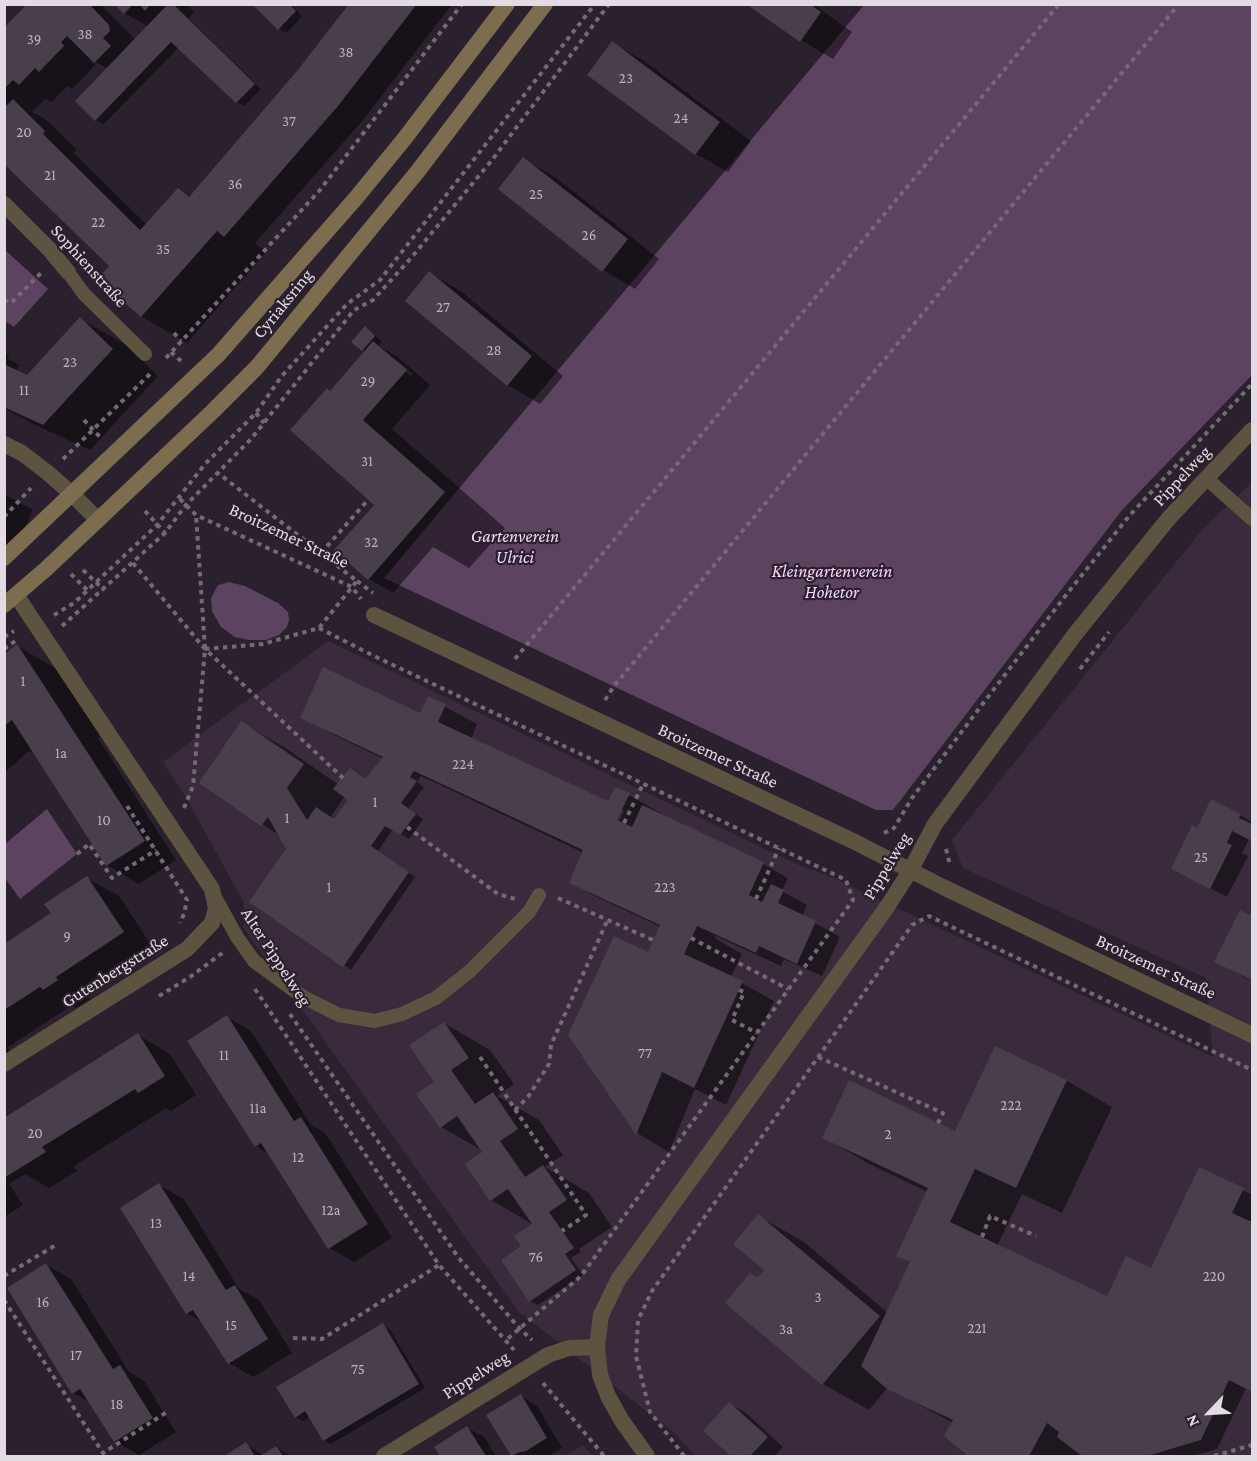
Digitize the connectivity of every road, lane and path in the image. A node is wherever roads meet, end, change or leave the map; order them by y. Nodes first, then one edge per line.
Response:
1 (462, 4) edge
2 (507, 4) edge
3 (545, 4) edge
4 (595, 4) edge
5 (609, 4) edge
6 (1059, 4) edge
7 (1179, 4) edge
8 (4, 204) edge
9 (68, 272) joint
10 (41, 274) dead end
11 (4, 300) edge
12 (174, 333) dead end
13 (181, 341) junction
14 (171, 352) dead end
15 (145, 354) dead end
16 (157, 367) dead end
17 (1252, 384) edge
18 (256, 413) junction
19 (84, 420) dead end
20 (264, 423) junction
21 (93, 429) junction
22 (1252, 430) edge
23 (4, 444) edge
24 (48, 472) junction
25 (218, 473) junction
26 (1206, 478) junction
27 (73, 495) junction
28 (180, 499) junction
29 (368, 500) dead end
30 (186, 505) junction
31 (145, 511) dead end
32 (196, 515) junction
33 (4, 517) edge
34 (1252, 519) edge
35 (98, 520) junction
36 (157, 525) junction
37 (165, 533) junction
38 (321, 553) junction
39 (4, 558) edge
40 (133, 563) junction
41 (83, 570) dead end
42 (96, 582) junction
43 (352, 587) junction
44 (104, 590) junction
45 (10, 600) edge
46 (74, 603) junction
47 (81, 610) junction
48 (374, 615) joint
49 (34, 623) junction
50 (61, 626) dead end
51 (319, 628) junction
52 (18, 639) dead end
53 (527, 644) dead end
54 (4, 649) edge
55 (205, 649) junction
56 (614, 686) dead end
57 (343, 778) dead end
58 (644, 784) junction
59 (184, 808) dead end
60 (624, 824) dead end
61 (875, 831) dead end
62 (946, 843) dead end
63 (778, 848) junction
64 (77, 854) dead end
65 (951, 869) dead end
66 (910, 871) junction
67 (212, 889) junction
68 (539, 895) dead end
69 (756, 899) dead end
70 (608, 919) dead end
71 (177, 929) dead end
72 (691, 938) dead end
73 (250, 981) dead end
74 (788, 989) junction
75 (739, 990) dead end
76 (288, 1011) dead end
77 (757, 1033) junction
78 (1252, 1035) edge
79 (480, 1056) dead end
80 (818, 1057) junction
81 (4, 1064) edge
82 (1252, 1070) edge
83 (515, 1110) junction
84 (938, 1123) dead end
85 (562, 1231) dead end
86 (1036, 1236) dead end
87 (982, 1237) dead end
88 (56, 1245) dead end
89 (439, 1266) junction
90 (4, 1276) edge
91 (4, 1300) edge
92 (520, 1329) junction
93 (293, 1338) dead end
94 (505, 1341) junction
95 (597, 1347) junction
96 (529, 1365) junction
97 (167, 1412) dead end
98 (1252, 1445) edge
99 (384, 1456) edge
100 (604, 1456) edge
101 (648, 1456) edge
102 (684, 1456) edge
103 (1214, 1456) edge

1 - 13 path
2 - 27 main road, Cyriaksring
3 - 35 main road, Cyriaksring
4 - 18 path
5 - 20 path
6 - 53 path
7 - 56 path
8 - 9 street, Sophienstraße
9 - 15 lane, Sophienstraße
10 - 11 path
12 - 13 path
13 - 14 path
16 - 21 path
17 - 61 path
18 - 20 path
18 - 28 path
19 - 21 path
20 - 25 path
21 - 24 path
22 - 26 street, Pippelweg
23 - 24 street
24 - 27 street
24 - 33 path
25 - 30 path
25 - 38 path
26 - 34 lane
26 - 66 street, Pippelweg
27 - 35 street
27 - 39 main road, Cyriaksring
28 - 30 path, Broitzemer Straße
28 - 36 path
29 - 38 path
30 - 32 path, Broitzemer Straße
30 - 37 path
31 - 36 path
32 - 43 path, Broitzemer Straße
32 - 55 path
35 - 45 main road, Cyriaksring
36 - 37 path
36 - 42 path
37 - 40 path
38 - 43 path
40 - 44 path
40 - 55 path
41 - 42 path
42 - 44 path
42 - 46 path
43 - 48 path, Broitzemer Straße
43 - 51 path
44 - 47 path
45 - 49 street, Alter Pippelweg
46 - 47 path
46 - 49 path
47 - 50 path
48 - 66 street, Broitzemer Straße
49 - 67 street, Alter Pippelweg
51 - 55 path
51 - 58 path
52 - 54 path
55 - 57 path
55 - 59 path
58 - 60 path
58 - 63 path
62 - 65 path
63 - 69 path
63 - 74 path
64 - 71 path
66 - 78 street, Broitzemer Straße
66 - 95 street, Pippelweg
67 - 68 lane, Alter Pippelweg
67 - 81 street, Gutenbergstraße
70 - 83 path
72 - 74 path
73 - 89 path
74 - 77 path
75 - 77 path
76 - 92 path, Alter Pippelweg
77 - 92 path
79 - 83 path
80 - 82 path
80 - 84 path
80 - 102 path
83 - 85 path
86 - 87 path
88 - 90 path
89 - 93 path
89 - 94 path
91 - 97 path
92 - 94 path
94 - 96 path
95 - 96 street, Pippelweg
95 - 101 street, Pippelweg
96 - 99 street, Pippelweg
96 - 100 path
98 - 103 path

